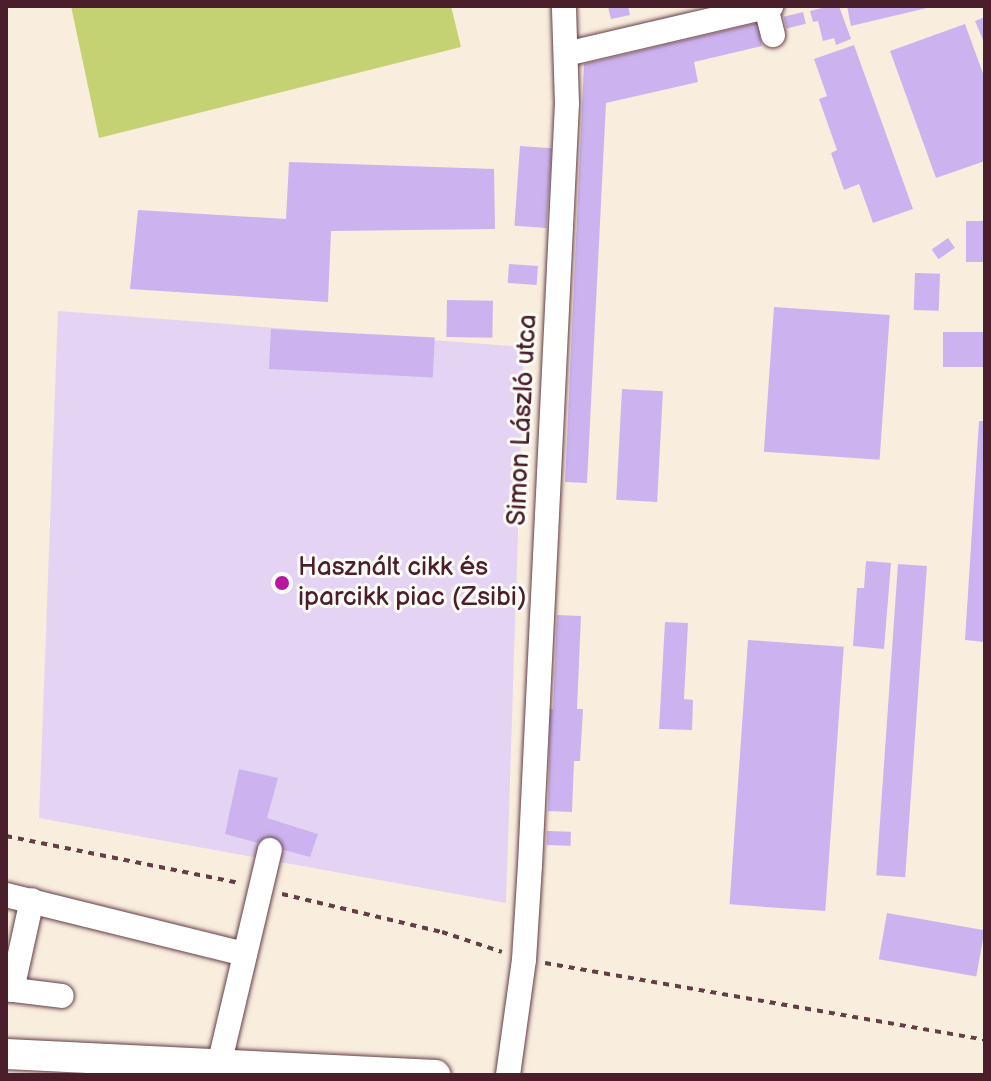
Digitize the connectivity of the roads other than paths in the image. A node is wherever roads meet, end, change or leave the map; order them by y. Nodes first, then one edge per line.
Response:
1 (564, 6) edge
2 (768, 7) edge
3 (773, 35) dead end
4 (566, 54) junction
5 (270, 850) dead end
6 (6, 895) edge
7 (32, 900) junction
8 (12, 950) edge
9 (245, 954) junction
10 (9, 990) edge
11 (62, 996) dead end
12 (6, 1054) edge
13 (219, 1065) junction
14 (374, 1074) edge
15 (435, 1075) edge
16 (508, 1075) edge

1 - 4 street, Simon László utca
2 - 3 street
2 - 4 street
4 - 16 street, Simon László utca
5 - 9 street
6 - 7 street
7 - 8 street
7 - 9 street
8 - 10 street
9 - 13 street
10 - 11 street
12 - 13 main road
13 - 14 main road
14 - 15 main road

